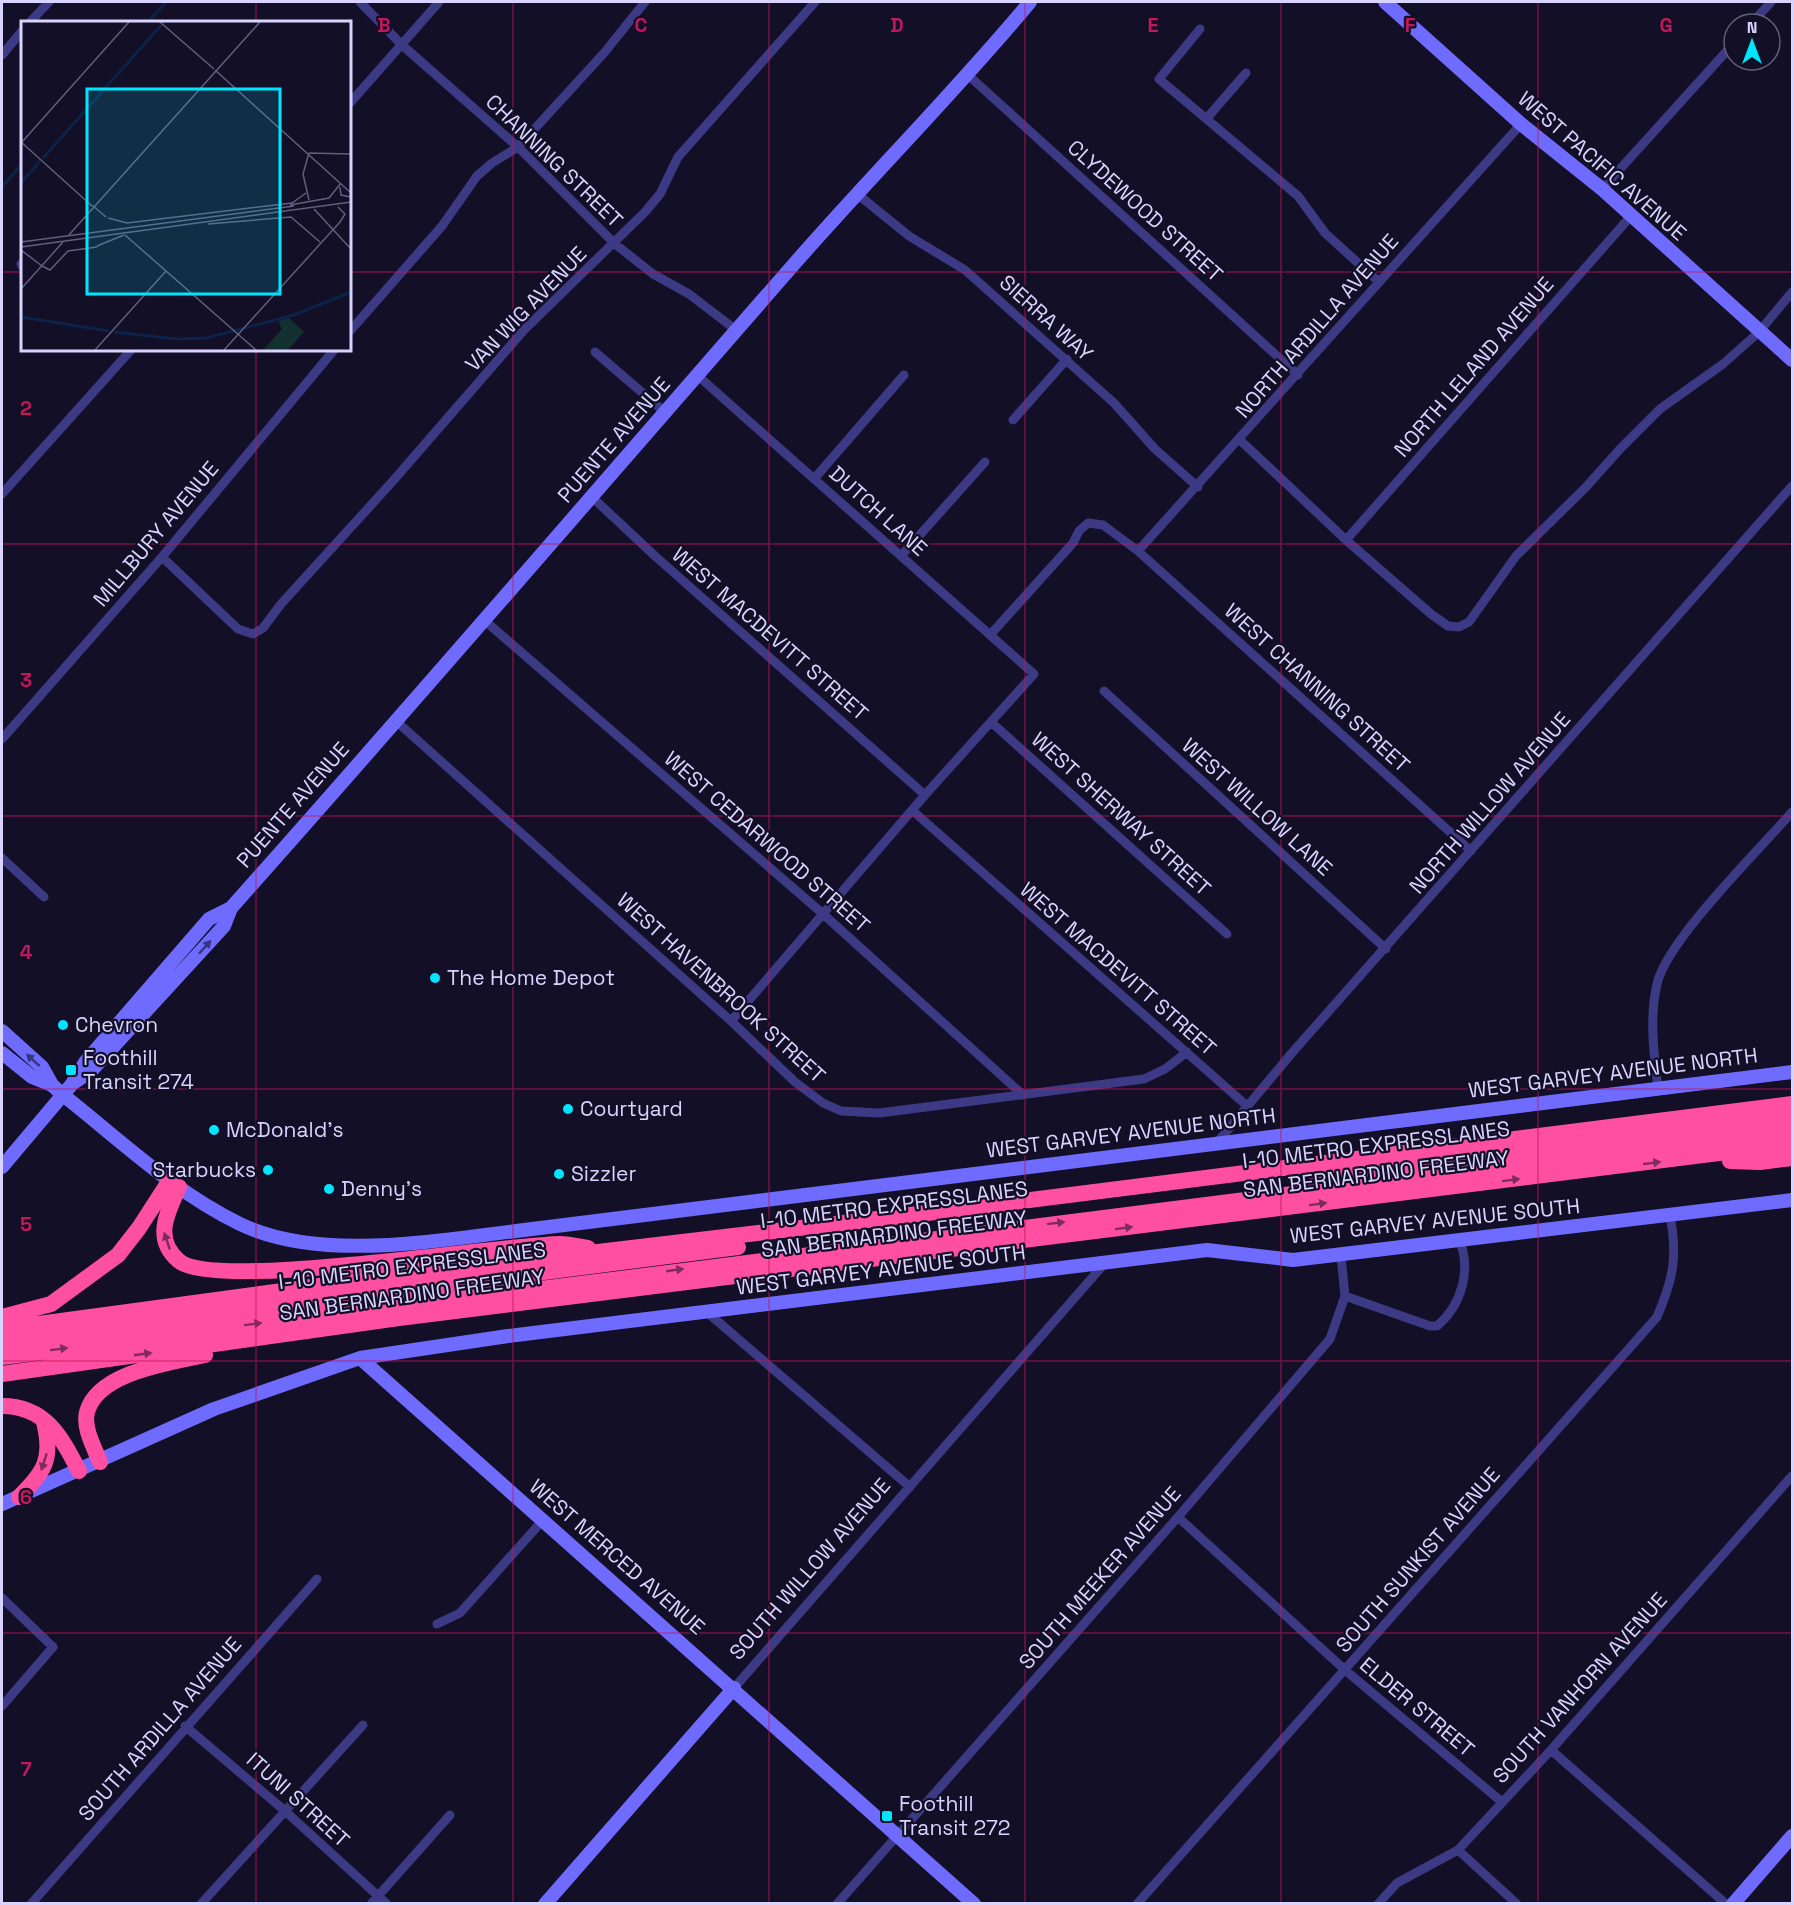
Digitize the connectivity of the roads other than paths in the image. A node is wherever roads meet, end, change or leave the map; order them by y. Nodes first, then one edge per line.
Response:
1 (49, 2) edge
2 (360, 2) edge
3 (439, 2) edge
4 (645, 2) edge
5 (815, 2) edge
6 (1030, 2) edge
7 (1389, 3) edge
8 (31, 21) edge
9 (1200, 29) dead end
10 (21, 32) edge
11 (402, 45) junction
12 (2, 55) edge
13 (1722, 56) edge
14 (967, 74) junction
15 (1246, 74) dead end
16 (351, 103) edge
17 (1207, 118) junction
18 (1521, 124) junction
19 (518, 147) junction
20 (1602, 189) junction
21 (856, 193) junction
22 (1630, 217) junction
23 (615, 244) junction
24 (1379, 282) junction
25 (1792, 292) edge
26 (351, 330) edge
27 (736, 330) junction
28 (1759, 332) junction
29 (333, 351) edge
30 (595, 352) dead end
31 (128, 353) edge
32 (1067, 359) junction
33 (1792, 360) edge
34 (697, 375) junction
35 (904, 375) dead end
36 (1298, 375) junction
37 (666, 412) junction
38 (1013, 420) dead end
39 (1240, 440) junction
40 (986, 462) dead end
41 (814, 479) junction
42 (1792, 486) edge
43 (3, 488) edge
44 (1198, 488) junction
45 (593, 498) junction
46 (1346, 540) junction
47 (1138, 551) junction
48 (901, 556) junction
49 (162, 557) junction
50 (484, 620) junction
51 (990, 635) junction
52 (1104, 691) dead end
53 (396, 721) junction
54 (991, 722) junction
55 (2, 738) edge
56 (925, 795) junction
57 (913, 811) junction
58 (1792, 812) edge
59 (1471, 851) junction
60 (2, 858) edge
61 (44, 897) dead end
62 (822, 913) junction
63 (1227, 934) dead end
64 (1386, 949) junction
65 (731, 1021) junction
66 (2, 1031) edge
67 (1186, 1052) junction
68 (2, 1053) edge
69 (1792, 1072) edge
70 (52, 1085) junction
71 (1658, 1089) junction
72 (68, 1090) junction
73 (1023, 1095) junction
74 (1792, 1104) edge
75 (1246, 1105) junction
76 (1792, 1117) edge
77 (1792, 1131) edge
78 (1216, 1144) junction
79 (1792, 1144) edge
80 (1690, 1158) junction
81 (1792, 1158) edge
82 (2, 1167) edge
83 (174, 1184) junction
84 (1792, 1200) edge
85 (1670, 1216) junction
86 (1460, 1242) junction
87 (612, 1251) junction
88 (1341, 1256) junction
89 (1107, 1261) junction
90 (1346, 1296) junction
91 (708, 1313) junction
92 (2, 1317) edge
93 (337, 1327) junction
94 (2, 1329) edge
95 (2, 1342) edge
96 (2, 1357) edge
97 (360, 1358) junction
98 (2, 1374) edge
99 (2, 1406) edge
100 (43, 1418) junction
101 (100, 1462) junction
102 (79, 1471) junction
103 (1792, 1476) edge
104 (910, 1488) junction
105 (19, 1497) junction
106 (2, 1504) edge
107 (1178, 1517) junction
108 (543, 1520) junction
109 (317, 1579) dead end
110 (2, 1598) edge
111 (437, 1624) dead end
112 (1345, 1670) junction
113 (734, 1688) junction
114 (2, 1706) edge
115 (363, 1725) dead end
116 (185, 1726) junction
117 (1551, 1750) junction
118 (1502, 1802) junction
119 (284, 1810) junction
120 (450, 1815) dead end
121 (896, 1836) junction
122 (1792, 1836) edge
123 (1458, 1850) junction
124 (375, 1900) edge
125 (31, 1904) edge
126 (201, 1904) edge
127 (387, 1904) edge
128 (545, 1904) edge
129 (837, 1904) edge
130 (974, 1904) edge
131 (1137, 1904) edge
132 (1378, 1904) edge
133 (1517, 1904) edge
134 (1726, 1904) edge
135 (1733, 1904) edge

1 - 8 street
2 - 11 street, CHANNING STREET
3 - 11 street
4 - 19 street
5 - 23 street, VAN WIG AVENUE
6 - 14 street, PUENTE AVENUE
7 - 18 street, WEST PACIFIC AVENUE
9 - 17 street
10 - 12 street
11 - 16 street
11 - 19 street, CHANNING STREET
13 - 20 street
14 - 21 street, PUENTE AVENUE
14 - 36 street, CLYDEWOOD STREET
15 - 17 street
17 - 24 street
18 - 20 street, WEST PACIFIC AVENUE
18 - 24 street, NORTH ARDILLA AVENUE
19 - 23 street, CHANNING STREET
19 - 26 street
20 - 22 street, WEST PACIFIC AVENUE
21 - 27 street, PUENTE AVENUE
21 - 32 street, SIERRA WAY
22 - 28 street, WEST PACIFIC AVENUE
22 - 46 street, NORTH LELAND AVENUE
23 - 27 street, CHANNING STREET
23 - 49 street, VAN WIG AVENUE
24 - 36 street, NORTH ARDILLA AVENUE
25 - 28 street
27 - 34 street, PUENTE AVENUE
28 - 33 street, WEST PACIFIC AVENUE
28 - 46 street
29 - 49 street, MILLBURY AVENUE
30 - 37 street
31 - 43 street
32 - 38 street
32 - 44 street, SIERRA WAY
34 - 37 street, PUENTE AVENUE
34 - 41 street, DUTCH LANE
35 - 41 street
36 - 39 street, NORTH ARDILLA AVENUE
37 - 45 street, PUENTE AVENUE
39 - 44 street, NORTH ARDILLA AVENUE
39 - 46 street
40 - 48 street
41 - 48 street, DUTCH LANE
42 - 59 street, NORTH WILLOW AVENUE
44 - 47 street, NORTH ARDILLA AVENUE
45 - 50 street, PUENTE AVENUE
45 - 56 street, WEST MACDEVITT STREET
47 - 51 street
47 - 59 street, WEST CHANNING STREET
48 - 51 street, DUTCH LANE
49 - 55 street, MILLBURY AVENUE
50 - 53 street, PUENTE AVENUE
50 - 62 street, WEST CEDARWOOD STREET
51 - 54 street, DUTCH LANE
52 - 64 street, WEST WILLOW LANE
53 - 65 street, WEST HAVENBROOK STREET
53 - 72 street, PUENTE AVENUE
54 - 56 street
54 - 63 street, WEST SHERWAY STREET
56 - 57 street
57 - 62 street
57 - 67 street, WEST MACDEVITT STREET
58 - 71 street
59 - 64 street, NORTH WILLOW AVENUE
60 - 61 street
62 - 65 street
62 - 73 street, WEST CEDARWOOD STREET
64 - 75 street, NORTH WILLOW AVENUE
65 - 73 street, WEST HAVENBROOK STREET
70 -> 66 street
67 - 73 street, WEST HAVENBROOK STREET
67 - 75 street, WEST MACDEVITT STREET
68 - 70 street
69 - 71 street, WEST GARVEY AVENUE NORTH
70 - 72 street, WEST GARVEY AVENUE NORTH
71 - 78 street, WEST GARVEY AVENUE NORTH
72 - 82 street, PUENTE AVENUE
72 - 83 street, WEST GARVEY AVENUE NORTH
74 - 87 highway, SAN BERNARDINO FREEWAY
75 - 78 street, NORTH WILLOW AVENUE
76 - 95 highway, I-10 METRO EXPRESSLANES
96 -> 77 highway, I-10 METRO EXPRESSLANES
78 - 83 street, WEST GARVEY AVENUE NORTH
79 - 80 highway, SAN BERNARDINO FREEWAY
80 - 81 highway
93 -> 80 highway, SAN BERNARDINO FREEWAY
87 -> 83 highway
83 - 92 highway
84 - 85 street, WEST GARVEY AVENUE SOUTH
85 - 86 street, WEST GARVEY AVENUE SOUTH
85 - 112 street, SOUTH SUNKIST AVENUE
86 - 88 street, WEST GARVEY AVENUE SOUTH
86 - 90 street
87 - 94 highway, SAN BERNARDINO FREEWAY
88 - 89 street, WEST GARVEY AVENUE SOUTH
88 - 90 street, SOUTH MEEKER AVENUE
89 - 91 street, WEST GARVEY AVENUE SOUTH
89 - 104 street, SOUTH WILLOW AVENUE
90 - 107 street, SOUTH MEEKER AVENUE
91 - 97 street, WEST GARVEY AVENUE SOUTH
91 - 104 street
98 -> 93 highway, SAN BERNARDINO FREEWAY
93 - 101 highway
97 - 101 street, WEST GARVEY AVENUE SOUTH
97 - 108 street, WEST MERCED AVENUE
99 - 100 highway
100 - 102 highway
100 -> 105 highway
101 - 102 street, WEST GARVEY AVENUE SOUTH
102 - 105 street, WEST GARVEY AVENUE SOUTH
103 - 117 street, SOUTH VANHORN AVENUE
104 - 113 street, SOUTH WILLOW AVENUE
105 - 106 street, WEST GARVEY AVENUE SOUTH
107 - 112 street, ELDER STREET
107 - 121 street, SOUTH MEEKER AVENUE
108 - 111 street
108 - 113 street, WEST MERCED AVENUE
109 - 116 street, SOUTH ARDILLA AVENUE
110 - 114 street
112 - 118 street, ELDER STREET
112 - 131 street, SOUTH SUNKIST AVENUE
113 - 121 street, WEST MERCED AVENUE
113 - 128 street, SOUTH WILLOW AVENUE
115 - 119 street
116 - 119 street, ITUNI STREET
116 - 125 street, SOUTH ARDILLA AVENUE
117 - 118 street, SOUTH VANHORN AVENUE
117 - 134 street
118 - 123 street, SOUTH VANHORN AVENUE
119 - 124 street, ITUNI STREET
119 - 126 street
120 - 124 street
121 - 129 street, SOUTH MEEKER AVENUE
121 - 130 street, WEST MERCED AVENUE
122 - 135 street
123 - 132 street, SOUTH VANHORN AVENUE
123 - 133 street
124 - 127 street, ITUNI STREET

